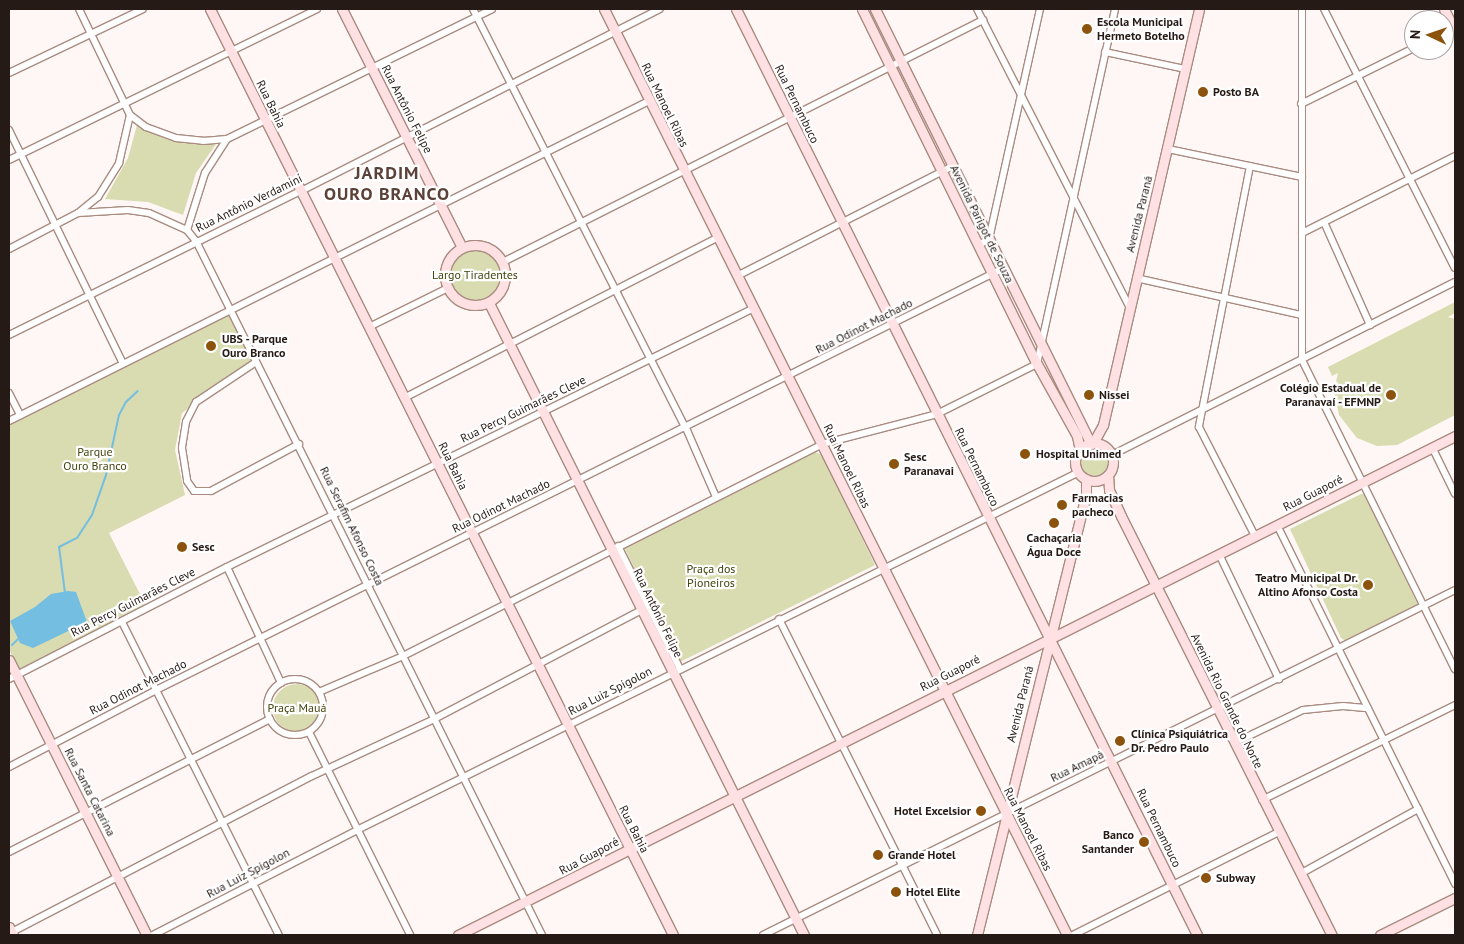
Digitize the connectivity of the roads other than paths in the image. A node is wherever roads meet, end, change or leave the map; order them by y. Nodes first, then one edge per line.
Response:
1 (79, 9) edge
2 (143, 9) edge
3 (210, 9) edge
4 (318, 9) edge
5 (342, 9) edge
6 (474, 9) edge
7 (492, 9) edge
8 (604, 9) edge
9 (659, 9) edge
10 (736, 9) edge
11 (862, 9) edge
12 (875, 9) edge
13 (977, 9) edge
14 (1040, 9) edge
15 (1115, 9) edge
16 (1199, 9) edge
17 (1302, 9) edge
18 (1324, 9) edge
19 (477, 17) junction
20 (983, 20) junction
21 (614, 30) junction
22 (91, 34) junction
23 (231, 51) junction
24 (1105, 52) junction
25 (1404, 53) edge
26 (901, 61) junction
27 (890, 66) junction
28 (372, 67) junction
29 (1185, 69) junction
30 (9, 74) edge
31 (1358, 76) junction
32 (509, 83) junction
33 (1020, 94) junction
34 (123, 101) junction
35 (649, 101) junction
36 (1301, 104) junction
37 (130, 115) junction
38 (789, 116) junction
39 (266, 121) junction
40 (9, 130) edge
41 (407, 136) junction
42 (227, 140) junction
43 (1168, 149) junction
44 (545, 152) junction
45 (20, 154) junction
46 (1455, 156) edge
47 (9, 160) edge
48 (953, 166) junction
49 (1250, 166) junction
50 (683, 169) junction
51 (943, 172) junction
52 (1302, 177) junction
53 (1410, 179) junction
54 (300, 192) junction
55 (1073, 198) junction
56 (441, 205) junction
57 (78, 213) junction
58 (581, 222) junction
59 (1324, 222) junction
60 (842, 223) junction
61 (55, 226) junction
62 (187, 230) junction
63 (1302, 233) junction
64 (718, 238) junction
65 (989, 239) junction
66 (196, 241) junction
67 (979, 245) junction
68 (462, 248) junction
69 (9, 249) edge
70 (334, 259) junction
71 (503, 262) junction
72 (1004, 268) junction
73 (1455, 268) edge
74 (993, 274) junction
75 (737, 276) junction
76 (1136, 278) junction
77 (1455, 282) edge
78 (448, 288) junction
79 (615, 290) junction
80 (89, 294) junction
81 (1223, 299) junction
82 (489, 303) junction
83 (754, 308) junction
84 (1130, 308) junction
85 (231, 311) junction
86 (1302, 315) junction
87 (893, 325) junction
88 (1370, 325) junction
89 (369, 326) junction
90 (9, 335) edge
91 (509, 343) junction
92 (1043, 349) junction
93 (651, 359) junction
94 (1302, 360) junction
95 (256, 362) junction
96 (124, 364) junction
97 (1037, 364) junction
98 (788, 376) junction
99 (9, 393) edge
100 (406, 397) junction
101 (543, 412) junction
102 (1200, 412) junction
103 (937, 414) junction
104 (20, 415) junction
105 (9, 421) edge
106 (1103, 425) junction
107 (686, 428) junction
108 (1455, 436) edge
109 (1092, 443) junction
110 (299, 444) junction
111 (822, 444) junction
112 (1432, 448) junction
113 (1080, 450) junction
114 (1109, 452) junction
115 (438, 464) junction
116 (1079, 472) junction
117 (1108, 475) junction
118 (1086, 479) junction
119 (578, 481) junction
120 (1362, 482) junction
121 (1455, 494) edge
122 (716, 497) junction
123 (334, 516) junction
124 (989, 518) junction
125 (1277, 525) junction
126 (472, 532) junction
127 (1256, 536) junction
128 (615, 548) junction
129 (1219, 554) junction
130 (227, 567) junction
131 (883, 567) junction
132 (1156, 585) junction
133 (368, 586) junction
134 (1455, 590) edge
135 (506, 601) junction
136 (1424, 605) junction
137 (642, 610) junction
138 (779, 619) junction
139 (122, 622) junction
140 (1050, 636) junction
141 (261, 638) junction
142 (1340, 649) junction
143 (403, 656) junction
144 (9, 660) edge
145 (537, 663) junction
146 (1455, 669) edge
147 (676, 671) junction
148 (12, 677) edge
149 (1279, 680) junction
150 (281, 682) junction
151 (156, 690) junction
152 (945, 690) junction
153 (320, 692) junction
154 (1455, 705) edge
155 (1217, 708) junction
156 (1368, 708) junction
157 (270, 719) junction
158 (434, 719) junction
159 (567, 725) junction
160 (309, 732) junction
161 (1385, 741) junction
162 (840, 742) junction
163 (1234, 743) junction
164 (51, 744) junction
165 (190, 758) junction
166 (1112, 761) junction
167 (9, 767) edge
168 (328, 768) junction
169 (462, 777) junction
170 (734, 796) junction
171 (1262, 800) junction
172 (1418, 809) junction
173 (87, 812) junction
174 (1007, 814) junction
175 (223, 821) junction
176 (357, 830) junction
177 (1279, 832) junction
178 (630, 848) junction
179 (9, 852) edge
180 (903, 866) junction
181 (1300, 874) junction
182 (118, 876) junction
183 (253, 882) junction
184 (1173, 884) junction
185 (1455, 884) edge
186 (1455, 898) edge
187 (527, 903) junction
188 (796, 919) junction
189 (10, 932) edge
190 (147, 935) edge
191 (153, 935) edge
192 (279, 935) edge
193 (410, 935) edge
194 (458, 935) edge
195 (542, 935) edge
196 (673, 935) edge
197 (763, 935) edge
198 (804, 935) edge
199 (938, 935) edge
200 (977, 935) edge
201 (1067, 935) edge
202 (1073, 935) edge
203 (1197, 935) edge
204 (1332, 935) edge
205 (1380, 935) edge

1 - 22 street
2 - 22 street
3 - 23 street, Rua Bahia
4 - 23 street
5 - 28 street, Rua Antônio Felipe
6 - 19 street
7 - 19 street
8 - 21 street, Rua Manoel Ribas
9 - 21 street, Rua Antônio Verdamini
10 - 38 street, Rua Pernambuco
11 - 27 street, Avenida Parigot de Souza
12 - 26 street, Avenida Parigot de Souza
13 - 20 street
14 - 33 street
15 - 24 street
16 - 29 street, Avenida Paraná
17 - 36 street
18 - 31 street
19 - 28 street
19 - 32 street
20 - 26 street
20 - 33 street
21 - 32 street, Rua Antônio Verdamini
21 - 35 street, Rua Manoel Ribas
22 - 30 street
22 - 34 street
23 - 34 street
23 - 39 street, Rua Bahia
24 - 29 street
24 - 55 street
25 - 31 street
26 - 27 street
26 - 48 street, Avenida Parigot de Souza
27 - 38 street
27 - 51 street, Avenida Parigot de Souza
28 - 39 street
28 - 41 street, Rua Antônio Felipe
29 - 43 street, Avenida Paraná
31 - 36 street
31 - 53 street
32 - 41 street, Rua Antônio Verdamini
32 - 44 street
33 - 55 street
33 - 65 street
34 - 37 street
34 - 45 street
35 - 44 street
35 - 50 street, Rua Manoel Ribas
36 - 52 street
37 - 42 street
37 - 57 street
38 - 50 street
38 - 60 street, Rua Pernambuco
39 - 42 street
39 - 54 street, Rua Bahia
40 - 45 street
41 - 54 street, Rua Antônio Verdamini
41 - 56 street, Rua Antônio Felipe
42 - 62 street
43 - 49 street
43 - 76 street, Avenida Paraná
44 - 56 street
44 - 58 street
45 - 47 street
45 - 61 street
46 - 53 street
48 - 51 street
48 - 65 street, Avenida Parigot de Souza
49 - 52 street
49 - 81 street
50 - 58 street
50 - 64 street, Rua Manoel Ribas
51 - 60 street
51 - 67 street, Avenida Parigot de Souza
52 - 63 street
53 - 59 street
53 - 73 street
54 - 66 street, Rua Antônio Verdamini
54 - 70 street, Rua Bahia
55 - 84 street
55 - 92 street
56 - 68 street, Rua Antônio Felipe
56 - 70 street
57 - 61 street
57 - 62 street, Rua Serafim Afonso Costa
58 - 71 street
58 - 79 street
59 - 63 street
59 - 88 street
60 - 75 street
60 - 87 street, Rua Pernambuco
61 - 69 street
61 - 80 street
62 - 66 street, Rua Serafim Afonso Costa
63 - 86 street
64 - 75 street, Rua Manoel Ribas
64 - 79 street
65 - 67 street
65 - 72 street, Avenida Parigot de Souza
66 - 80 street, Rua Antônio Verdamini
66 - 85 street, Rua Serafim Afonso Costa
67 - 74 street, Avenida Parigot de Souza
68 - 71 street
68 - 78 street
70 - 85 street
70 - 89 street, Rua Bahia
71 - 82 street
72 - 74 street, Rua Odinot Machado
72 - 92 street, Avenida Parigot de Souza
74 - 87 street, Rua Odinot Machado
74 - 97 street, Avenida Parigot de Souza
75 - 83 street, Rua Manoel Ribas
76 - 81 street
76 - 84 street, Avenida Paraná
77 - 88 street
78 - 82 street
78 - 89 street
79 - 91 street
79 - 93 street
80 - 90 street, Rua Antônio Verdamini
80 - 96 street
81 - 86 street
81 - 102 street
82 - 91 street, Rua Antônio Felipe
83 - 93 street, Rua Percy Guimarães Cleve
83 - 98 street, Rua Manoel Ribas
84 - 106 street, Avenida Paraná
85 - 95 street, Rua Serafim Afonso Costa
85 - 96 street
86 - 94 street
87 - 98 street, Rua Odinot Machado
87 - 103 street, Rua Pernambuco
88 - 94 street
89 - 100 street, Rua Bahia
91 - 100 street
91 - 101 street, Rua Antônio Felipe
92 - 97 street
92 - 109 street, Avenida Parigot de Souza
93 - 101 street, Rua Percy Guimarães Cleve
93 - 107 street
94 - 102 street
94 - 120 street
95 - 110 street, Rua Serafim Afonso Costa
95 - 110 street
96 - 104 street
97 - 103 street
97 - 113 street, Avenida Parigot de Souza
98 - 107 street, Rua Odinot Machado
98 - 111 street, Rua Manoel Ribas
99 - 104 street
100 - 115 street, Rua Bahia
101 - 115 street, Rua Percy Guimarães Cleve
101 - 119 street, Rua Antônio Felipe
102 - 114 street
102 - 127 street
103 - 111 street
103 - 124 street, Rua Pernambuco
104 - 105 street
106 - 109 street, Avenida Paraná
106 - 114 street, Avenida Paraná
107 - 119 street, Rua Odinot Machado
107 - 122 street
108 - 112 street, Rua Guaporé
109 - 113 street
109 - 114 street
110 - 123 street, Rua Serafim Afonso Costa
111 - 122 street
111 - 131 street, Rua Manoel Ribas
112 - 120 street, Rua Guaporé
112 - 121 street
113 - 116 street
114 - 117 street
115 - 123 street, Rua Percy Guimarães Cleve
115 - 126 street, Rua Bahia
116 - 118 street
116 - 124 street, Rua Luiz Spigolon
117 - 118 street
117 - 132 street, Avenida Rio Grande do Norte
118 - 140 street, Avenida Paraná
119 - 126 street, Rua Odinot Machado
119 - 128 street, Rua Antônio Felipe
120 - 125 street, Rua Guaporé
120 - 136 street
122 - 128 street
123 - 130 street, Rua Percy Guimarães Cleve
123 - 133 street, Rua Serafim Afonso Costa
124 - 131 street, Rua Luiz Spigolon
124 - 140 street, Rua Pernambuco
125 - 127 street, Rua Guaporé
125 - 142 street
126 - 133 street, Rua Odinot Machado
126 - 135 street, Rua Bahia
127 - 129 street, Rua Guaporé
128 - 135 street
128 - 137 street, Rua Antônio Felipe
128 - 147 street, Rua Antônio Felipe
129 - 132 street, Rua Guaporé
129 - 149 street
130 - 139 street, Rua Percy Guimarães Cleve
130 - 141 street
131 - 138 street, Rua Luiz Spigolon
131 - 152 street, Rua Manoel Ribas
132 - 140 street, Rua Guaporé
132 - 155 street, Avenida Rio Grande do Norte
133 - 141 street, Rua Odinot Machado
133 - 143 street, Rua Serafim Afonso Costa
134 - 136 street, Rua Amapá
135 - 143 street
135 - 145 street, Rua Bahia
136 - 142 street, Rua Amapá
136 - 146 street
137 - 145 street
137 - 147 street, Rua Antônio Felipe
138 - 147 street, Rua Luiz Spigolon
138 - 162 street
139 - 148 street, Rua Percy Guimarães Cleve
139 - 151 street
140 - 152 street, Rua Guaporé
140 - 166 street, Rua Pernambuco
140 - 174 street, Avenida Paraná
141 - 150 street
141 - 151 street, Rua Odinot Machado
142 - 149 street, Rua Amapá
142 - 156 street
143 - 153 street
143 - 158 street, Rua Serafim Afonso Costa
144 - 148 street, Rua Santa Catarina
145 - 158 street
145 - 159 street, Rua Bahia
147 - 159 street, Rua Luiz Spigolon
147 - 170 street, Rua Antônio Felipe
148 - 164 street, Rua Santa Catarina
149 - 155 street, Rua Amapá
150 - 153 street
150 - 157 street
151 - 164 street, Rua Odinot Machado
151 - 165 street
152 - 162 street, Rua Guaporé
152 - 174 street, Rua Manoel Ribas
153 - 160 street
154 - 161 street
155 - 163 street, Avenida Rio Grande do Norte
155 - 166 street, Rua Amapá
156 - 161 street
156 - 163 street
157 - 160 street
157 - 165 street
158 - 168 street
158 - 169 street, Rua Serafim Afonso Costa
159 - 169 street, Rua Luiz Spigolon
159 - 178 street, Rua Bahia
160 - 168 street
161 - 171 street
161 - 172 street
162 - 170 street, Rua Guaporé
162 - 180 street
163 - 171 street, Avenida Rio Grande do Norte
164 - 167 street, Rua Odinot Machado
164 - 173 street, Rua Santa Catarina
165 - 173 street
165 - 175 street
166 - 174 street, Rua Amapá
166 - 184 street, Rua Pernambuco
168 - 175 street
168 - 176 street
169 - 176 street, Rua Luiz Spigolon
169 - 187 street, Rua Serafim Afonso Costa
170 - 178 street, Rua Guaporé
170 - 188 street, Rua Antônio Felipe
171 - 177 street, Avenida Rio Grande do Norte
172 - 181 street
172 - 185 street
173 - 179 street
173 - 182 street, Rua Santa Catarina
174 - 180 street, Rua Amapá
174 - 200 street, Avenida Paraná
174 - 201 street, Rua Manoel Ribas
175 - 182 street
175 - 183 street
176 - 183 street, Rua Luiz Spigolon
176 - 193 street
177 - 181 street, Avenida Rio Grande do Norte
177 - 184 street
178 - 187 street, Rua Guaporé
178 - 196 street, Rua Bahia
180 - 188 street, Rua Amapá
180 - 199 street
181 - 204 street, Avenida Rio Grande do Norte
182 - 189 street
182 - 190 street, Rua Santa Catarina
183 - 191 street, Rua Luiz Spigolon
183 - 192 street
184 - 202 street
184 - 203 street, Rua Pernambuco
186 - 205 street
187 - 194 street, Rua Guaporé
187 - 195 street, Rua Serafim Afonso Costa
188 - 197 street, Rua Amapá
188 - 198 street, Rua Antônio Felipe

